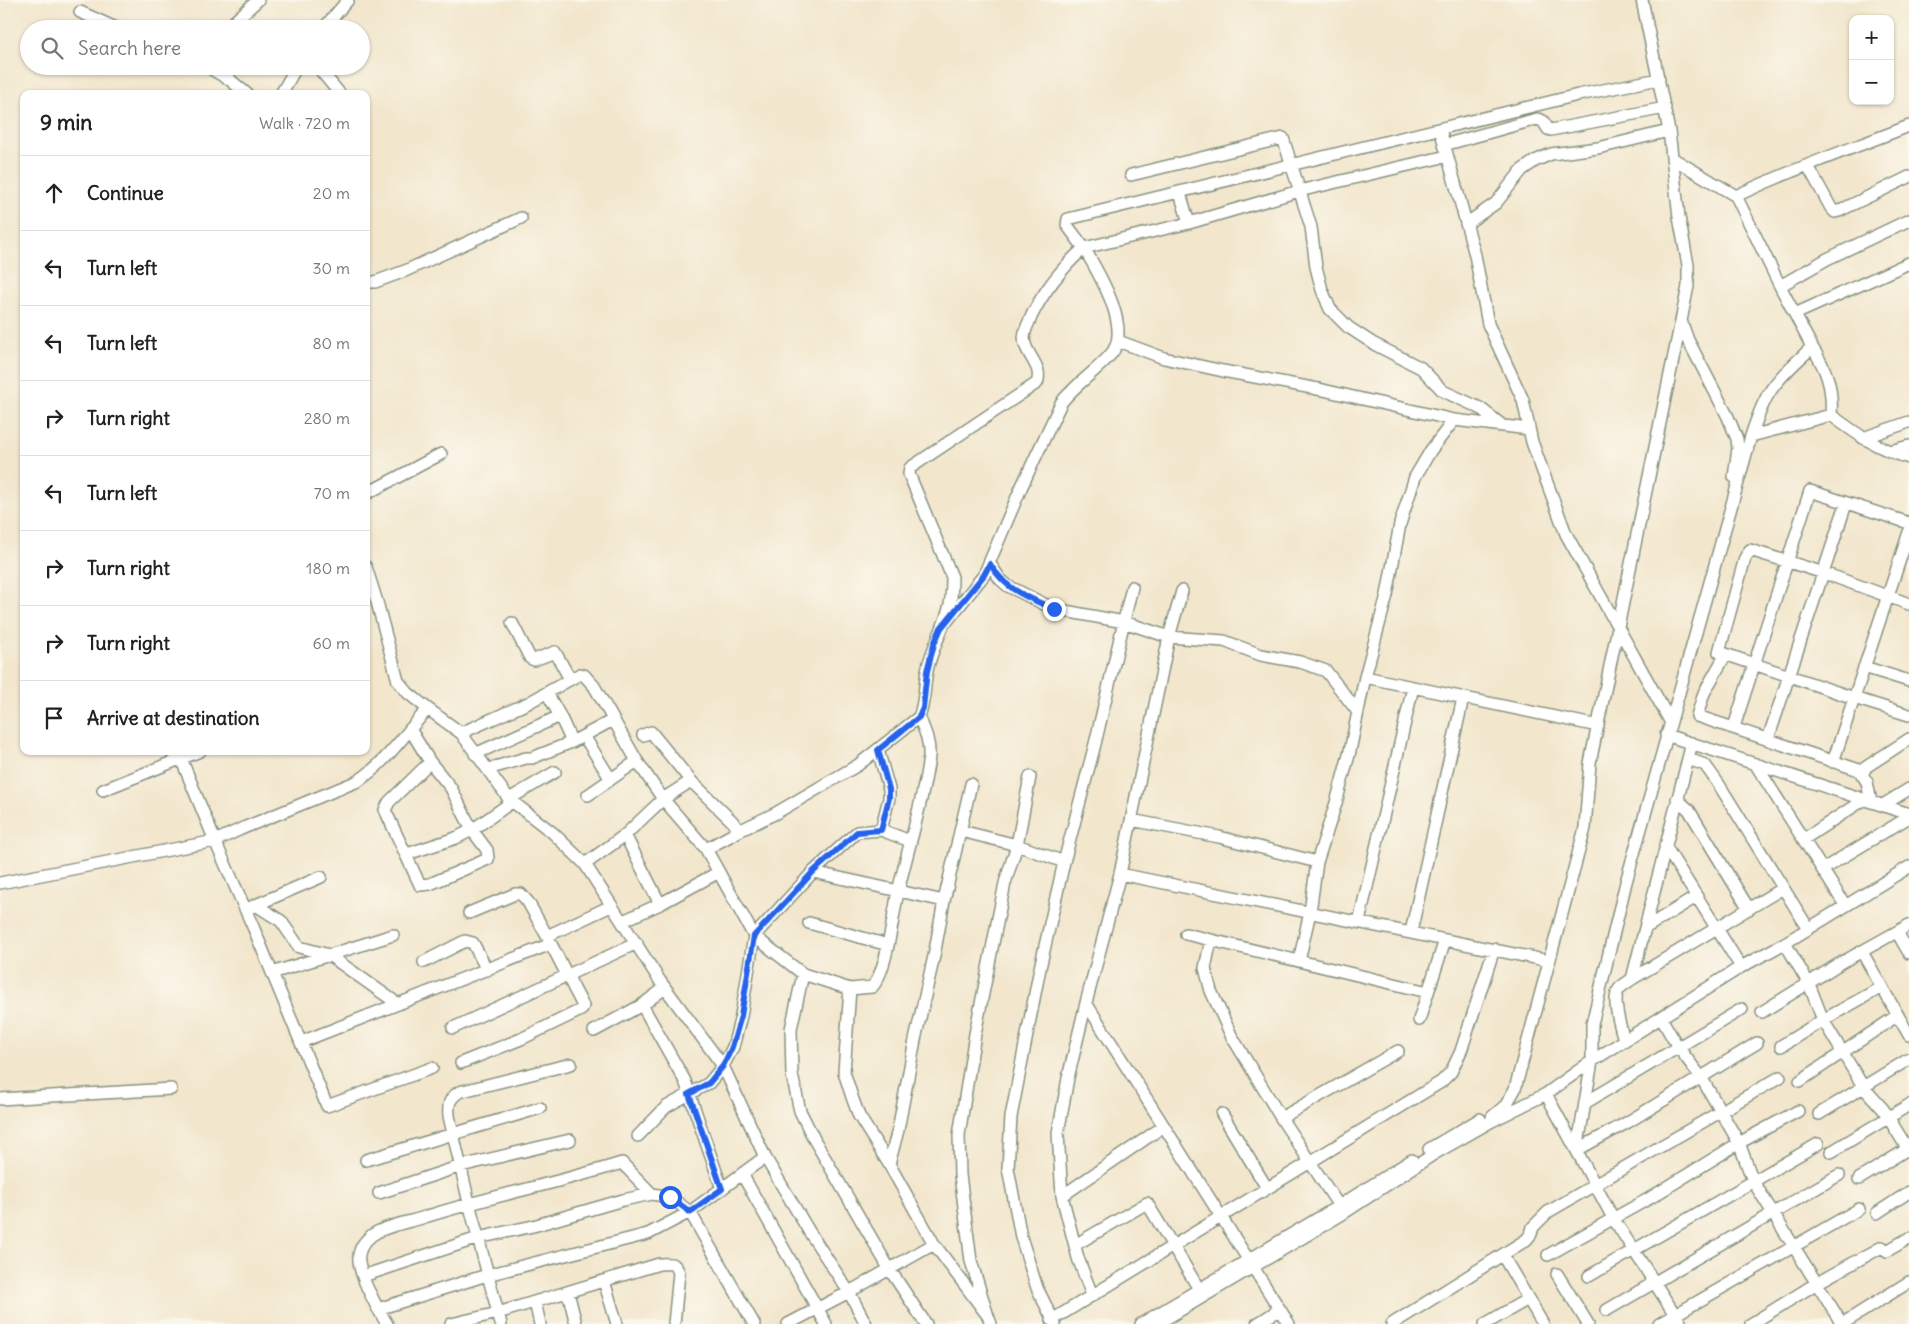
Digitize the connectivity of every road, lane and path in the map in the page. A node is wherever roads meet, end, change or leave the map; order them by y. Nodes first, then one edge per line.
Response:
1 (258, 0) edge
2 (348, 0) edge
3 (1642, 0) edge
4 (80, 12) dead end
5 (98, 20) edge
6 (236, 20) edge
7 (331, 20) edge
8 (221, 75) edge
9 (229, 75) edge
10 (292, 75) edge
11 (325, 75) edge
12 (1659, 79) junction
13 (230, 80) junction
14 (243, 90) edge
15 (283, 90) edge
16 (337, 90) edge
17 (1664, 108) junction
18 (1909, 126) edge
19 (1440, 129) junction
20 (1669, 131) junction
21 (1446, 151) junction
22 (1672, 158) junction
23 (1292, 164) junction
24 (1808, 166) junction
25 (1131, 176) dead end
26 (1909, 177) edge
27 (1299, 191) junction
28 (1180, 193) junction
29 (1736, 196) junction
30 (521, 218) dead end
31 (1909, 220) edge
32 (1189, 223) junction
33 (1466, 224) junction
34 (1084, 248) junction
35 (1909, 263) edge
36 (370, 282) edge
37 (1780, 286) junction
38 (1795, 314) junction
39 (1681, 320) junction
40 (1118, 342) junction
41 (1812, 347) junction
42 (1831, 415) junction
43 (1454, 420) junction
44 (1909, 422) edge
45 (1503, 426) junction
46 (1529, 429) junction
47 (1751, 436) junction
48 (1863, 438) junction
49 (1909, 446) edge
50 (1888, 452) junction
51 (441, 454) dead end
52 (1909, 458) edge
53 (370, 492) edge
54 (1735, 496) junction
55 (1846, 504) junction
56 (1909, 523) edge
57 (1909, 532) edge
58 (1788, 562) junction
59 (1904, 562) edge
60 (990, 564) junction
61 (1824, 573) junction
62 (370, 580) edge
63 (1132, 588) dead end
64 (1182, 591) dead end
65 (1888, 596) junction
66 (1909, 604) edge
67 (1124, 622) junction
68 (512, 624) dead end
69 (941, 628) junction
70 (1619, 629) junction
71 (1169, 637) junction
72 (1726, 654) junction
73 (1754, 662) junction
74 (1864, 667) junction
75 (1788, 674) junction
76 (1365, 677) junction
77 (570, 679) junction
78 (1909, 680) edge
79 (1413, 687) junction
80 (547, 693) junction
81 (1463, 698) junction
82 (1854, 698) junction
83 (428, 709) junction
84 (1358, 712) junction
85 (1909, 715) edge
86 (560, 716) junction
87 (919, 717) junction
88 (614, 720) junction
89 (1670, 721) junction
90 (1598, 726) junction
91 (1734, 727) junction
92 (410, 729) junction
93 (461, 733) junction
94 (643, 735) dead end
95 (1666, 735) junction
96 (584, 736) junction
97 (1768, 739) junction
98 (1909, 739) edge
99 (572, 742) junction
100 (1692, 743) junction
101 (878, 750) junction
102 (475, 754) junction
103 (180, 756) edge
104 (1688, 759) junction
105 (637, 761) junction
106 (430, 762) junction
107 (1833, 762) junction
108 (1756, 765) junction
109 (488, 769) junction
110 (555, 772) dead end
111 (1862, 775) junction
112 (1030, 777) dead end
113 (610, 778) junction
114 (691, 781) junction
115 (971, 784) dead end
116 (1909, 789) edge
117 (103, 790) dead end
118 (588, 795) dead end
119 (663, 799) junction
120 (1677, 799) junction
121 (510, 800) junction
122 (1873, 802) junction
123 (1909, 815) edge
124 (1131, 820) junction
125 (472, 830) junction
126 (881, 830) junction
127 (961, 831) junction
128 (739, 832) junction
129 (625, 835) junction
130 (1804, 839) junction
131 (910, 841) junction
132 (215, 842) junction
133 (1017, 845) junction
134 (1665, 846) junction
135 (706, 849) junction
136 (406, 854) junction
137 (1064, 862) junction
138 (1317, 862) junction
139 (585, 864) junction
140 (1909, 867) edge
141 (1823, 869) junction
142 (719, 872) junction
143 (813, 872) junction
144 (1120, 874) junction
145 (321, 877) dead end
146 (0, 882) edge
147 (1783, 888) junction
148 (898, 892) junction
149 (1696, 897) junction
150 (944, 901) junction
151 (256, 904) junction
152 (660, 904) junction
153 (1845, 905) junction
154 (611, 906) junction
155 (245, 909) junction
156 (1749, 909) junction
157 (1310, 912) junction
158 (469, 913) dead end
159 (623, 921) junction
160 (1359, 922) junction
161 (808, 923) dead end
162 (1909, 925) edge
163 (1645, 928) junction
164 (1808, 928) junction
165 (1716, 929) junction
166 (1411, 932) junction
167 (1897, 932) junction
168 (393, 934) dead end
169 (1186, 934) dead end
170 (754, 936) junction
171 (549, 940) junction
172 (1211, 940) junction
173 (1445, 940) junction
174 (637, 943) junction
175 (1785, 943) junction
176 (888, 944) junction
177 (1494, 950) junction
178 (1862, 952) junction
179 (1909, 953) edge
180 (329, 955) junction
181 (1299, 961) junction
182 (1549, 961) junction
183 (424, 962) dead end
184 (1741, 967) junction
185 (487, 970) junction
186 (272, 974) junction
187 (803, 974) junction
188 (567, 976) junction
189 (1632, 979) junction
190 (1810, 984) junction
191 (1882, 987) junction
192 (665, 988) junction
193 (850, 989) junction
194 (1428, 992) junction
195 (1086, 1003) junction
196 (398, 1004) junction
197 (642, 1005) junction
198 (1742, 1009) dead end
199 (1762, 1012) dead end
200 (1898, 1015) junction
201 (1661, 1018) junction
202 (1419, 1020) dead end
203 (1823, 1020) junction
204 (453, 1028) dead end
205 (594, 1031) dead end
206 (1909, 1035) edge
207 (1624, 1040) junction
208 (301, 1042) junction
209 (1757, 1043) dead end
210 (1781, 1046) dead end
211 (1678, 1047) junction
212 (1398, 1052) dead end
213 (1843, 1053) junction
214 (1909, 1059) edge
215 (1592, 1061) junction
216 (461, 1063) dead end
217 (571, 1064) dead end
218 (723, 1066) junction
219 (432, 1068) dead end
220 (1780, 1077) dead end
221 (1700, 1078) junction
222 (1800, 1081) dead end
223 (1864, 1088) junction
224 (171, 1089) dead end
225 (689, 1094) junction
226 (1546, 1094) junction
227 (3, 1099) edge
228 (1585, 1103) junction
229 (1909, 1105) edge
230 (540, 1108) dead end
231 (1719, 1111) junction
232 (1798, 1111) dead end
233 (1222, 1114) dead end
234 (1819, 1114) dead end
235 (1281, 1118) junction
236 (1888, 1118) junction
237 (1492, 1119) junction
238 (1164, 1126) junction
239 (453, 1134) junction
240 (638, 1136) dead end
241 (570, 1140) dead end
242 (1739, 1143) junction
243 (1818, 1144) dead end
244 (1908, 1149) edge
245 (1577, 1150) junction
246 (1831, 1152) dead end
247 (766, 1157) junction
248 (366, 1160) dead end
249 (1310, 1161) junction
250 (889, 1164) junction
251 (461, 1166) junction
252 (742, 1174) junction
253 (1839, 1175) dead end
254 (1858, 1179) dead end
255 (1754, 1181) junction
256 (1596, 1184) junction
257 (1267, 1188) junction
258 (722, 1189) junction
259 (1909, 1192) edge
260 (379, 1193) dead end
261 (652, 1194) junction
262 (1062, 1196) junction
263 (469, 1203) junction
264 (1339, 1206) junction
265 (1859, 1209) dead end
266 (690, 1212) junction
267 (1773, 1212) junction
268 (1877, 1213) dead end
269 (1221, 1217) junction
270 (1613, 1218) junction
271 (478, 1238) junction
272 (1909, 1238) edge
273 (934, 1244) junction
274 (1075, 1245) junction
275 (1794, 1246) junction
276 (1173, 1247) junction
277 (1635, 1250) junction
278 (1548, 1255) dead end
279 (1502, 1256) junction
280 (1251, 1262) junction
281 (890, 1270) junction
282 (1557, 1274) dead end
283 (487, 1275) junction
284 (363, 1276) junction
285 (1589, 1276) dead end
286 (604, 1281) junction
287 (1909, 1282) edge
288 (1654, 1283) junction
289 (1817, 1283) junction
290 (1199, 1289) junction
291 (568, 1292) junction
292 (849, 1292) junction
293 (1092, 1295) junction
294 (1528, 1299) junction
295 (535, 1302) junction
296 (817, 1308) junction
297 (378, 1309) junction
298 (1279, 1310) junction
299 (1607, 1310) dead end
300 (499, 1318) edge
301 (1678, 1319) edge
302 (990, 1320) edge
303 (1054, 1322) edge
304 (387, 1324) edge
305 (451, 1324) edge
306 (540, 1324) edge
307 (576, 1324) edge
308 (617, 1324) edge
309 (674, 1324) edge
310 (754, 1324) edge
311 (788, 1324) edge
312 (826, 1324) edge
313 (866, 1324) edge
314 (926, 1324) edge
315 (1141, 1324) edge
316 (1157, 1324) edge
317 (1257, 1324) edge
318 (1289, 1324) edge
319 (1392, 1324) edge
320 (1485, 1324) edge
321 (1543, 1324) edge
322 (1588, 1324) edge
323 (1659, 1324) edge
324 (1751, 1324) edge
325 (1842, 1324) edge

1 - 6 street
2 - 7 street
3 - 12 street
4 - 5 street
8 - 13 street
9 - 13 street
10 - 15 street
11 - 16 street
12 - 17 street
12 - 19 street
13 - 14 street
17 - 20 street
17 - 21 street
18 - 24 street
19 - 21 street
19 - 23 street
20 - 22 street
20 - 33 street
21 - 27 street
21 - 33 street
22 - 29 street
22 - 39 street
23 - 25 street
23 - 27 street
23 - 28 street
24 - 26 street
24 - 29 street
27 - 32 street
27 - 45 street
28 - 32 street
28 - 34 street
29 - 37 street
30 - 36 street
31 - 37 street
32 - 34 street
33 - 46 street
34 - 40 street
34 - 69 street
35 - 38 street
37 - 38 street
38 - 41 street
39 - 54 street
39 - 70 street
40 - 43 street
40 - 60 street
41 - 42 street
41 - 47 street
42 - 47 street
42 - 48 street
43 - 45 street
43 - 76 street
44 - 48 street
45 - 46 street
46 - 70 street
47 - 54 street
48 - 50 street
49 - 50 street
50 - 52 street
51 - 53 street
54 - 89 street
55 - 56 street
55 - 58 street
55 - 61 street
57 - 59 street
58 - 61 street
58 - 72 street
58 - 73 street
59 - 65 street
60 - 67 street
60 - 69 street
61 - 65 street
61 - 75 street
62 - 83 street
63 - 67 street
64 - 71 street
65 - 66 street
65 - 74 street
67 - 71 street
67 - 137 street
68 - 77 street
69 - 87 street
70 - 89 street
70 - 90 street
71 - 84 street
71 - 124 street
72 - 73 street
72 - 91 street
73 - 75 street
73 - 91 street
74 - 78 street
74 - 82 street
75 - 82 street
75 - 97 street
76 - 79 street
76 - 84 street
77 - 80 street
77 - 88 street
79 - 81 street
79 - 160 street
80 - 86 street
80 - 93 street
81 - 90 street
81 - 166 street
82 - 85 street
82 - 107 street
83 - 92 street
83 - 93 street
84 - 138 street
86 - 99 street
86 - 102 street
87 - 101 street
87 - 131 street
88 - 96 street
88 - 105 street
89 - 95 street
90 - 182 street
91 - 97 street
92 - 106 street
92 - 132 street
93 - 102 street
94 - 114 street
95 - 100 street
95 - 215 street
96 - 99 street
96 - 113 street
97 - 107 street
98 - 111 street
99 - 109 street
100 - 104 street
100 - 108 street
101 - 126 street
101 - 128 street
102 - 109 street
103 - 117 street
103 - 132 street
104 - 120 street
104 - 147 street
105 - 113 street
105 - 119 street
106 - 125 street
106 - 136 street
107 - 111 street
108 - 122 street
108 - 130 street
109 - 121 street
110 - 121 street
111 - 122 street
112 - 133 street
113 - 118 street
114 - 119 street
114 - 128 street
115 - 127 street
116 - 122 street
119 - 129 street
119 - 135 street
120 - 134 street
120 - 156 street
121 - 125 street
121 - 139 street
122 - 123 street
122 - 130 street
123 - 141 street
124 - 138 street
124 - 144 street
125 - 136 street
125 - 136 street
126 - 131 street
126 - 143 street
127 - 133 street
127 - 150 street
128 - 135 street
129 - 139 street
129 - 152 street
130 - 141 street
131 - 148 street
132 - 146 street
132 - 155 street
133 - 137 street
133 - 302 street
134 - 149 street
134 - 163 street
135 - 142 street
137 - 303 street
138 - 157 street
139 - 154 street
140 - 153 street
141 - 153 street
142 - 152 street
142 - 170 street
143 - 148 street
143 - 170 street
144 - 157 street
144 - 195 street
145 - 151 street
147 - 156 street
147 - 164 street
148 - 150 street
148 - 176 street
149 - 163 street
149 - 165 street
150 - 250 street
151 - 155 street
151 - 180 street
152 - 159 street
153 - 164 street
154 - 159 street
154 - 171 street
155 - 186 street
156 - 165 street
157 - 160 street
157 - 181 street
158 - 171 street
159 - 174 street
160 - 166 street
161 - 176 street
162 - 167 street
163 - 189 street
164 - 175 street
165 - 184 street
165 - 189 street
166 - 173 street
167 - 178 street
167 - 179 street
168 - 180 street
169 - 172 street
170 - 187 street
170 - 218 street
171 - 185 street
171 - 188 street
172 - 181 street
172 - 235 street
173 - 177 street
173 - 194 street
174 - 188 street
174 - 192 street
175 - 184 street
175 - 190 street
176 - 193 street
177 - 182 street
177 - 249 street
178 - 190 street
178 - 191 street
180 - 186 street
180 - 196 street
181 - 194 street
182 - 237 street
183 - 185 street
184 - 201 street
185 - 196 street
186 - 208 street
187 - 193 street
187 - 281 street
188 - 204 street
188 - 216 street
189 - 207 street
190 - 199 street
190 - 203 street
191 - 200 street
191 - 203 street
192 - 197 street
192 - 218 street
193 - 250 street
194 - 202 street
195 - 238 street
195 - 262 street
196 - 208 street
197 - 205 street
197 - 225 street
198 - 211 street
200 - 206 street
200 - 213 street
201 - 207 street
201 - 211 street
203 - 210 street
203 - 213 street
207 - 215 street
208 - 219 street
209 - 221 street
211 - 221 street
211 - 228 street
212 - 235 street
213 - 222 street
213 - 223 street
214 - 223 street
215 - 226 street
215 - 228 street
217 - 239 street
218 - 225 street
218 - 247 street
220 - 231 street
221 - 231 street
221 - 245 street
223 - 234 street
223 - 236 street
224 - 227 street
225 - 240 street
225 - 258 street
226 - 237 street
226 - 245 street
228 - 245 street
229 - 236 street
230 - 239 street
231 - 242 street
231 - 256 street
232 - 242 street
233 - 257 street
235 - 249 street
236 - 244 street
236 - 246 street
237 - 264 street
237 - 280 street
238 - 262 street
238 - 269 street
239 - 248 street
239 - 251 street
241 - 251 street
242 - 255 street
242 - 270 street
243 - 255 street
244 - 254 street
245 - 256 street
247 - 252 street
247 - 292 street
249 - 257 street
249 - 264 street
250 - 273 street
251 - 260 street
251 - 263 street
252 - 258 street
252 - 296 street
253 - 267 street
255 - 267 street
255 - 277 street
256 - 270 street
256 - 279 street
257 - 269 street
258 - 266 street
259 - 268 street
261 - 263 street
261 - 266 street
261 - 271 street
262 - 274 street
263 - 271 street
263 - 284 street
264 - 280 street
265 - 275 street
266 - 283 street
266 - 310 street
267 - 275 street
267 - 288 street
269 - 276 street
269 - 280 street
270 - 277 street
270 - 278 street
271 - 283 street
271 - 284 street
272 - 289 street
273 - 281 street
273 - 302 street
274 - 276 street
274 - 293 street
275 - 289 street
275 - 301 street
276 - 290 street
276 - 293 street
277 - 285 street
277 - 288 street
279 - 294 street
279 - 319 street
280 - 290 street
280 - 298 street
280 - 316 street
281 - 292 street
281 - 314 street
282 - 322 street
283 - 297 street
283 - 300 street
284 - 297 street
286 - 291 street
286 - 308 street
286 - 309 street
287 - 325 street
288 - 299 street
288 - 301 street
289 - 324 street
289 - 325 street
290 - 315 street
291 - 295 street
291 - 307 street
292 - 296 street
292 - 313 street
293 - 303 street
294 - 320 street
294 - 321 street
295 - 300 street
295 - 306 street
296 - 311 street
296 - 312 street
297 - 304 street
298 - 317 street
298 - 318 street
300 - 305 street
301 - 323 street

